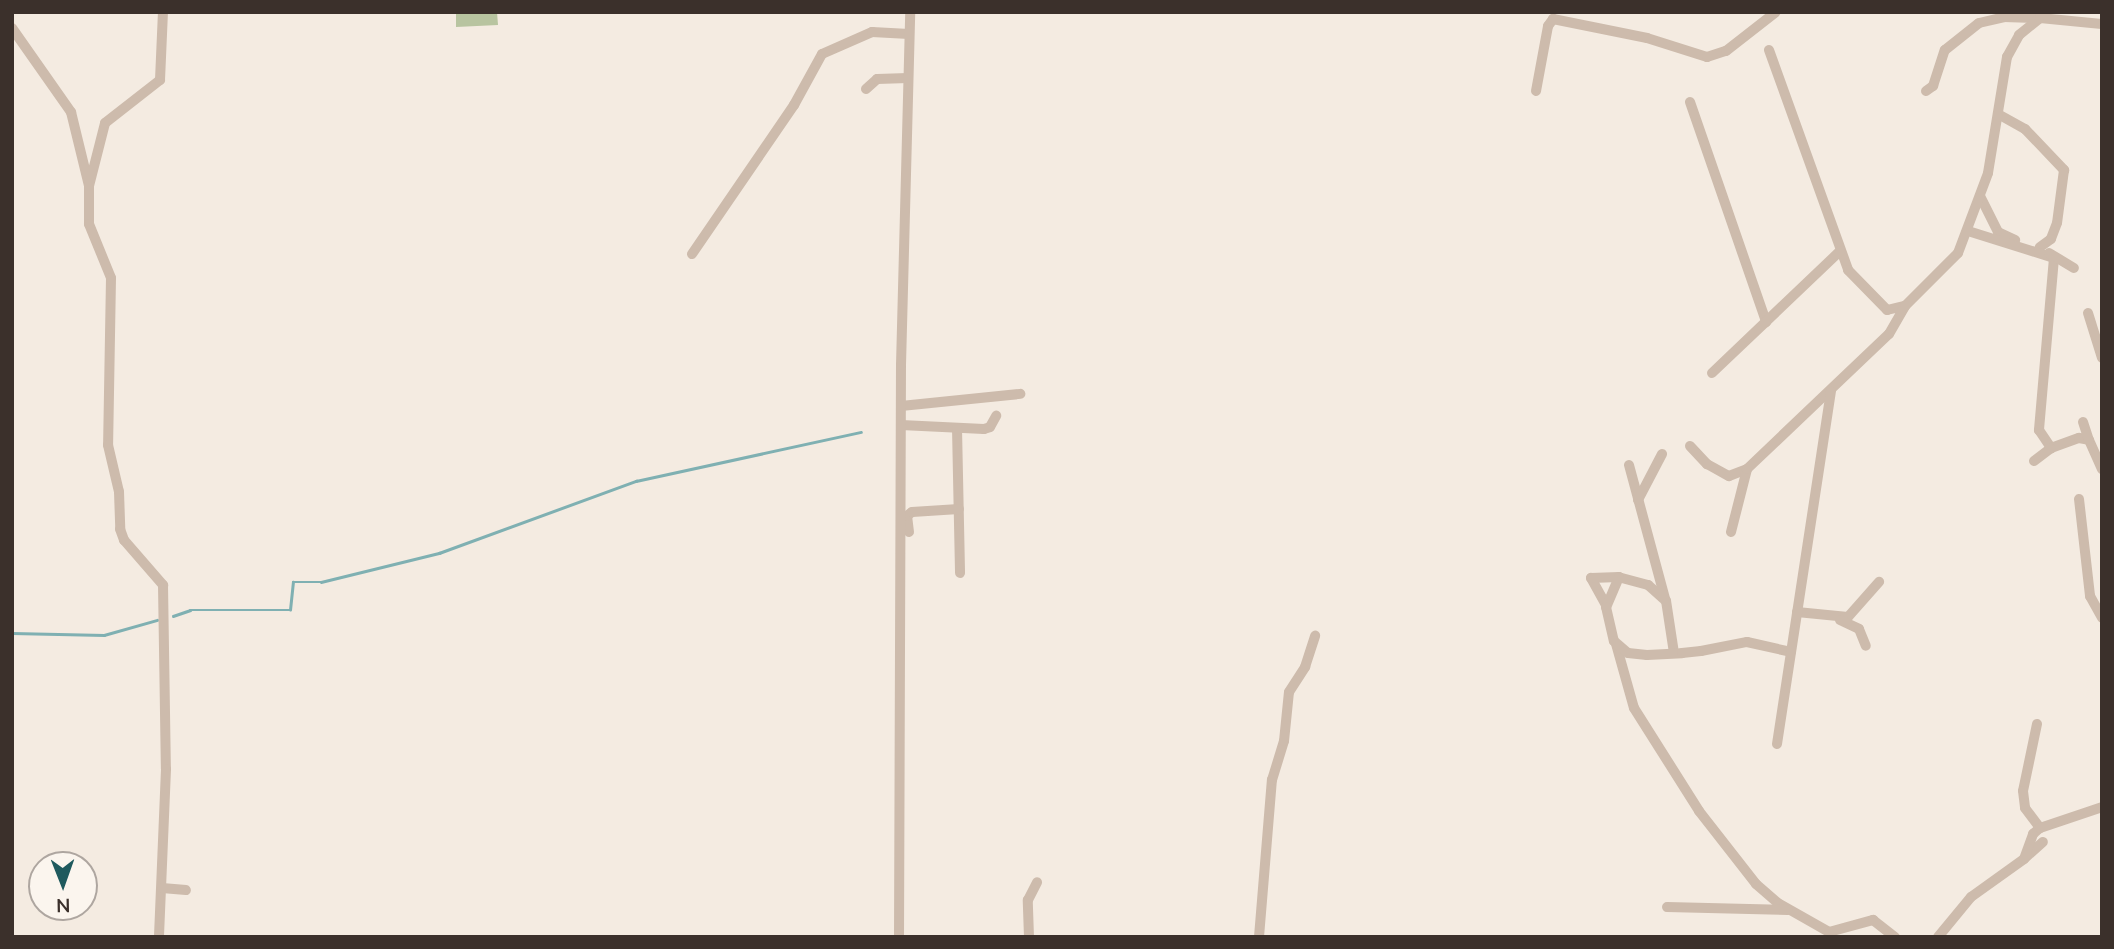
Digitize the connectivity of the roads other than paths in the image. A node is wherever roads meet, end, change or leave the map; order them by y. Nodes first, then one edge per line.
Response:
1 (163, 12) edge
2 (910, 12) edge
3 (1576, 12) edge
4 (1776, 12) edge
5 (2040, 18) junction
6 (1580, 24) junction
7 (2102, 24) edge
8 (12, 28) edge
9 (909, 34) junction
10 (1769, 50) dead end
11 (908, 78) junction
12 (866, 89) dead end
13 (1536, 91) dead end
14 (1926, 91) dead end
15 (1689, 102) dead end
16 (1998, 114) junction
17 (89, 186) junction
18 (1980, 196) junction
19 (1968, 231) junction
20 (2040, 247) junction
21 (1840, 251) junction
22 (692, 254) dead end
23 (2054, 258) junction
24 (2074, 268) dead end
25 (1905, 306) junction
26 (2088, 313) dead end
27 (1766, 322) junction
28 (2102, 358) edge
29 (1712, 373) dead end
30 (1831, 391) junction
31 (1020, 394) dead end
32 (901, 405) junction
33 (996, 416) dead end
34 (2083, 422) dead end
35 (901, 425) junction
36 (957, 428) junction
37 (2090, 440) junction
38 (1690, 446) dead end
39 (2051, 448) junction
40 (1662, 454) dead end
41 (2034, 461) dead end
42 (1629, 466) dead end
43 (1747, 469) junction
44 (2102, 469) edge
45 (1729, 476) junction
46 (1744, 484) junction
47 (1638, 499) junction
48 (2080, 499) dead end
49 (959, 509) junction
50 (904, 518) junction
51 (909, 532) dead end
52 (1731, 532) dead end
53 (960, 573) dead end
54 (1619, 577) junction
55 (1879, 582) dead end
56 (1666, 601) junction
57 (1606, 604) junction
58 (1797, 612) junction
59 (1843, 618) junction
60 (2102, 618) edge
61 (1315, 636) dead end
62 (1616, 644) junction
63 (1866, 646) dead end
64 (1791, 652) junction
65 (1674, 653) junction
66 (2037, 724) dead end
67 (1777, 744) dead end
68 (2102, 807) edge
69 (2040, 828) junction
70 (2043, 842) dead end
71 (2024, 859) junction
72 (1037, 882) dead end
73 (162, 888) junction
74 (186, 890) dead end
75 (1667, 906) dead end
76 (1788, 910) junction
77 (1824, 934) edge
78 (1938, 936) edge
79 (159, 937) edge
80 (899, 937) edge
81 (1029, 937) edge
82 (1259, 937) edge
83 (1895, 937) edge

1 - 17 street
2 - 9 street
3 - 6 street
4 - 6 street
5 - 7 street
5 - 14 street
5 - 16 street
6 - 13 street
8 - 17 street
9 - 11 street
9 - 22 street
10 - 21 street
11 - 12 street
11 - 32 street
15 - 27 street
16 - 18 street
16 - 20 street
17 - 73 street
18 - 19 street
18 - 20 street
19 - 23 street
19 - 25 street
20 - 23 street
21 - 25 street
21 - 27 street
23 - 24 street
23 - 39 street
25 - 30 street
26 - 28 street
27 - 29 street
30 - 43 street
30 - 58 street
31 - 32 street
32 - 35 street
33 - 36 street
34 - 37 street
35 - 36 street
35 - 50 street
36 - 49 street
37 - 39 street
37 - 44 street
38 - 45 street
39 - 41 street
40 - 47 street
42 - 47 street
43 - 45 street
43 - 46 street
45 - 46 street
46 - 52 street
47 - 56 street
48 - 60 street
49 - 50 street
49 - 53 street
50 - 51 street
50 - 80 street
54 - 56 street
54 - 57 street
54 - 57 street
55 - 59 street
56 - 65 street
57 - 62 street
58 - 59 street
58 - 64 street
59 - 63 street
61 - 82 street
62 - 65 street
62 - 76 street
64 - 65 street
64 - 67 street
66 - 69 street
68 - 69 street
69 - 71 street
70 - 71 street
71 - 78 street
72 - 81 street
73 - 74 street
73 - 79 street
75 - 76 street
76 - 77 street
77 - 83 street

